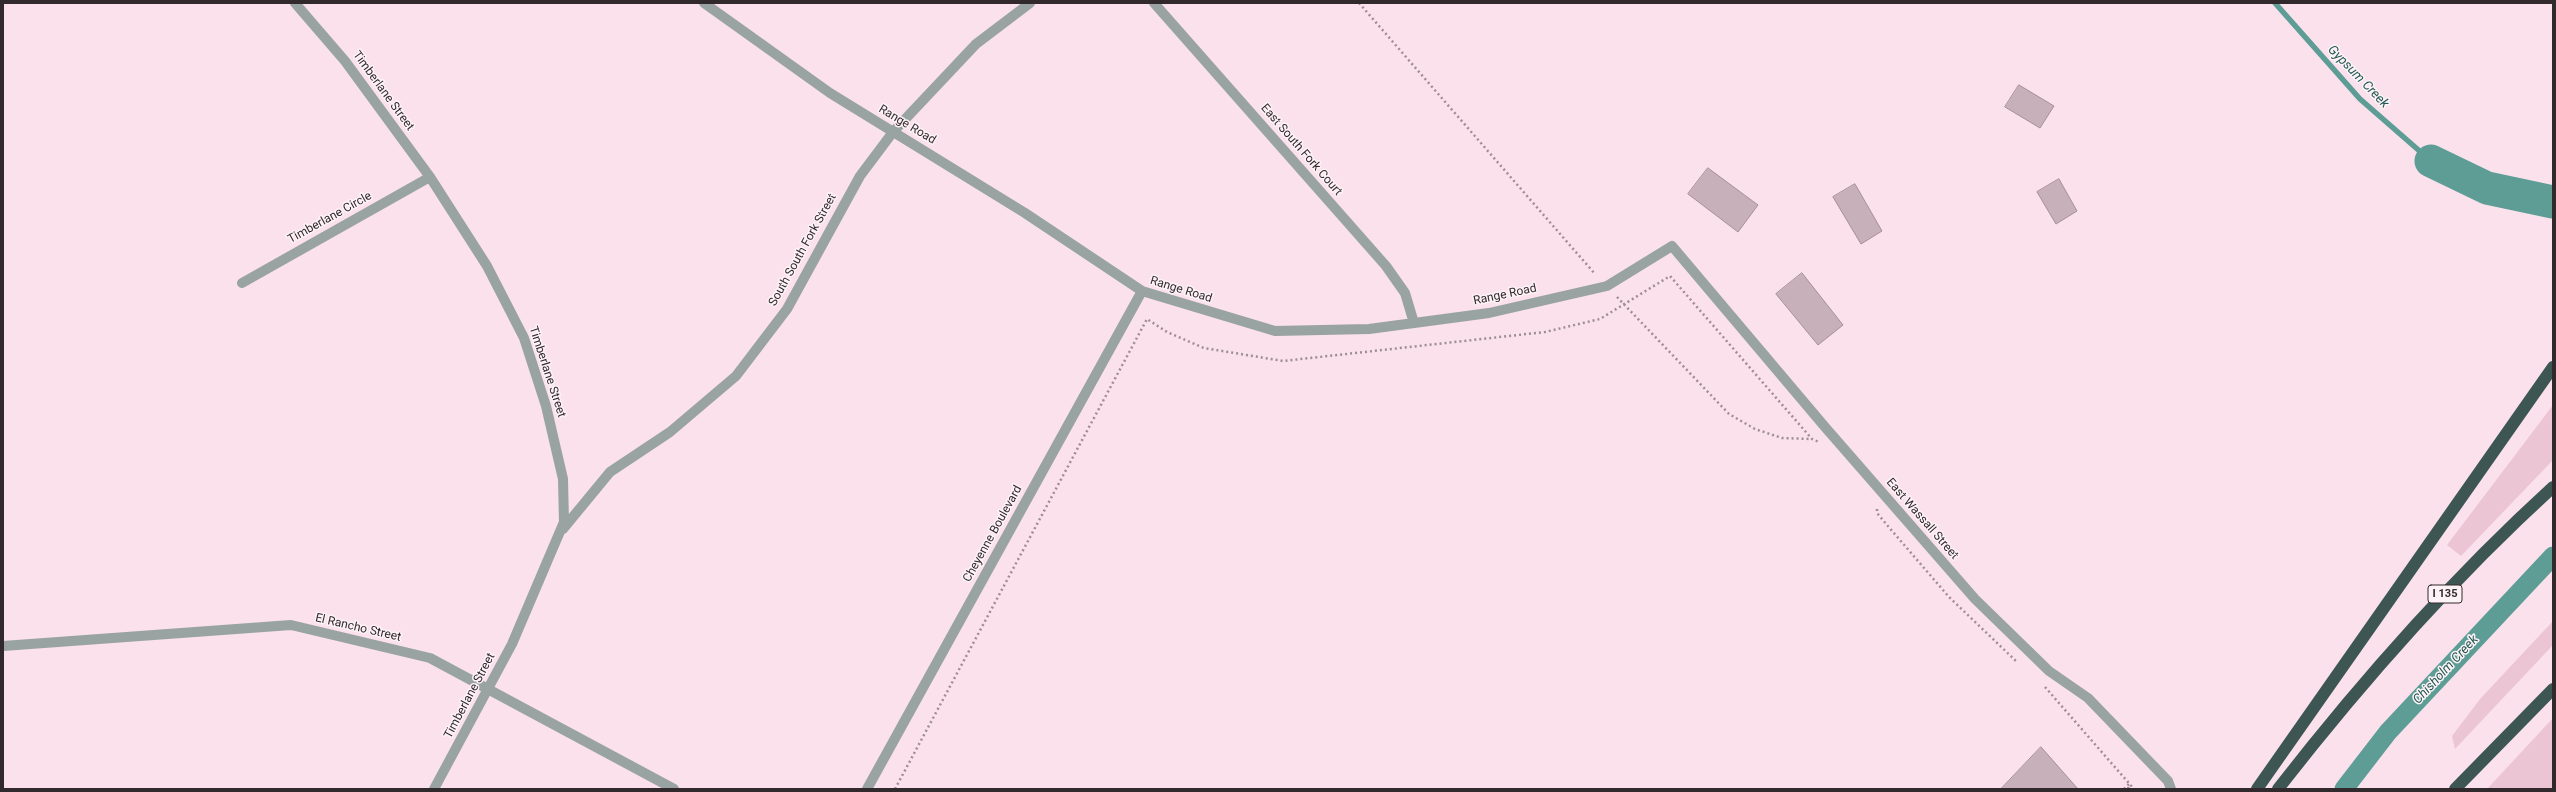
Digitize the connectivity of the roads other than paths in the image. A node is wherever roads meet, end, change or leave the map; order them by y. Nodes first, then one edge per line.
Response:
1 (295, 3) edge
2 (704, 3) edge
3 (1030, 3) edge
4 (1154, 3) edge
5 (893, 132) junction
6 (430, 177) junction
7 (1672, 246) joint
8 (242, 283) dead end
9 (1142, 291) junction
10 (1414, 323) junction
11 (2553, 367) edge
12 (2553, 487) edge
13 (558, 536) junction
14 (3, 646) edge
15 (488, 689) junction
16 (2553, 689) edge
17 (434, 789) edge
18 (674, 789) edge
19 (867, 789) edge
20 (2171, 789) edge
21 (2257, 789) edge
22 (2278, 789) edge
23 (2455, 789) edge

1 - 6 street, Timberlane Street
2 - 5 street, Range Road
3 - 5 street, South South Fork Street
4 - 10 street, East South Fork Court
5 - 9 street, Range Road
5 - 13 street, South South Fork Street
6 - 8 street, Timberlane Circle
6 - 13 street, Timberlane Street
7 - 10 street, Range Road
7 - 20 street, East Wassall Street
9 - 10 street, Range Road
9 - 19 street, Cheyenne Boulevard
11 - 21 highway
12 - 22 highway, I 135
13 - 15 street, Timberlane Street
14 - 15 street, El Rancho Street
15 - 17 street, Timberlane Street
15 - 18 street, El Rancho Street
16 - 23 highway

